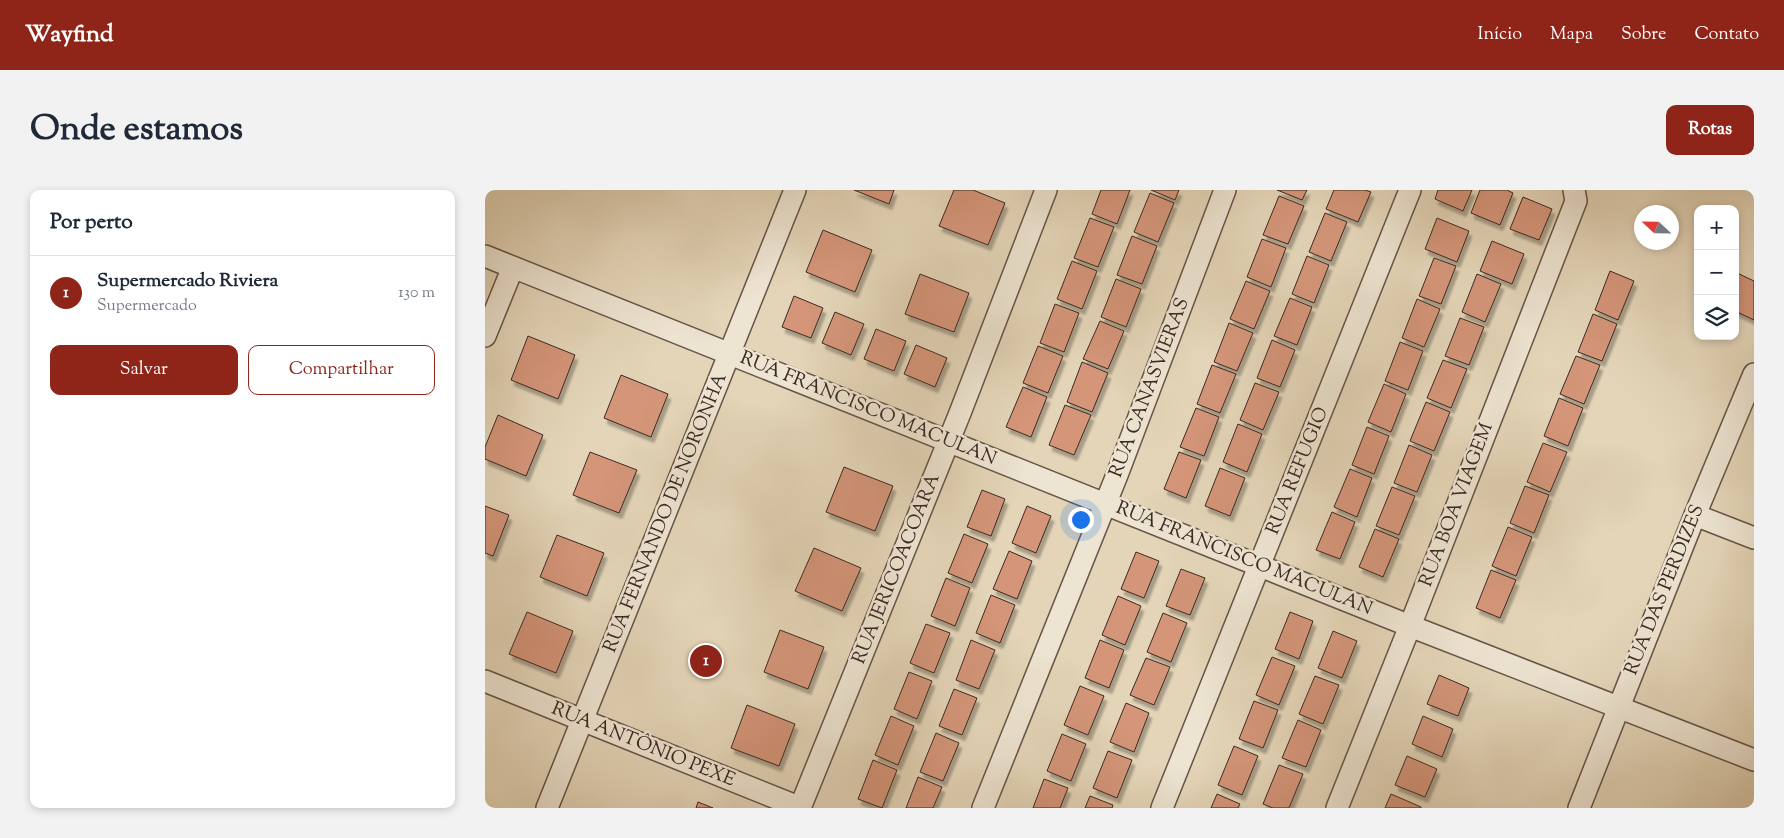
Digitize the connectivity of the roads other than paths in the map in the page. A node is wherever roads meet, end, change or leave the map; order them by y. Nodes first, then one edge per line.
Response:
1 (795, 190) edge
2 (1046, 190) edge
3 (1225, 190) edge
4 (1410, 190) edge
5 (1575, 196) edge
6 (485, 256) edge
7 (513, 267) junction
8 (485, 336) edge
9 (730, 354) junction
10 (1754, 374) edge
11 (948, 441) junction
12 (1105, 503) junction
13 (1695, 515) junction
14 (1754, 538) edge
15 (1260, 566) junction
16 (1410, 626) junction
17 (485, 681) edge
18 (1618, 708) junction
19 (583, 721) junction
20 (1754, 760) edge
21 (547, 808) edge
22 (801, 808) edge
23 (983, 808) edge
24 (1162, 808) edge
25 (1337, 808) edge
26 (1579, 808) edge

1 - 9 street, RUA FERNANDO DE NORONHA
2 - 11 street, RUA JERICOACOARA
3 - 12 street, RUA CANASVIERAS
4 - 15 street, RUA REFUGIO
5 - 16 street, RUA BOA VIAGEM
6 - 7 street, RUA FRANCISCO MACULAN
7 - 8 street
7 - 9 street, RUA FRANCISCO MACULAN
9 - 11 street, RUA FRANCISCO MACULAN
9 - 19 street, RUA FERNANDO DE NORONHA
10 - 13 street, RUA DAS PERDIZES
11 - 12 street, RUA FRANCISCO MACULAN
11 - 22 street, RUA JERICOACOARA
12 - 15 street, RUA FRANCISCO MACULAN
12 - 23 street, RUA CANASVIERAS
13 - 14 street
13 - 18 street, RUA DAS PERDIZES
15 - 16 street, RUA FRANCISCO MACULAN
15 - 24 street, RUA REFUGIO
16 - 18 street, RUA FRANCISCO MACULAN
16 - 25 street, RUA BOA VIAGEM
17 - 19 street, RUA ANTÔNIO PEXE
18 - 20 street, RUA FRANCISCO MACULAN
18 - 26 street, RUA DAS PERDIZES
19 - 21 street, RUA FERNANDO DE NORONHA
19 - 22 street, RUA ANTÔNIO PEXE

